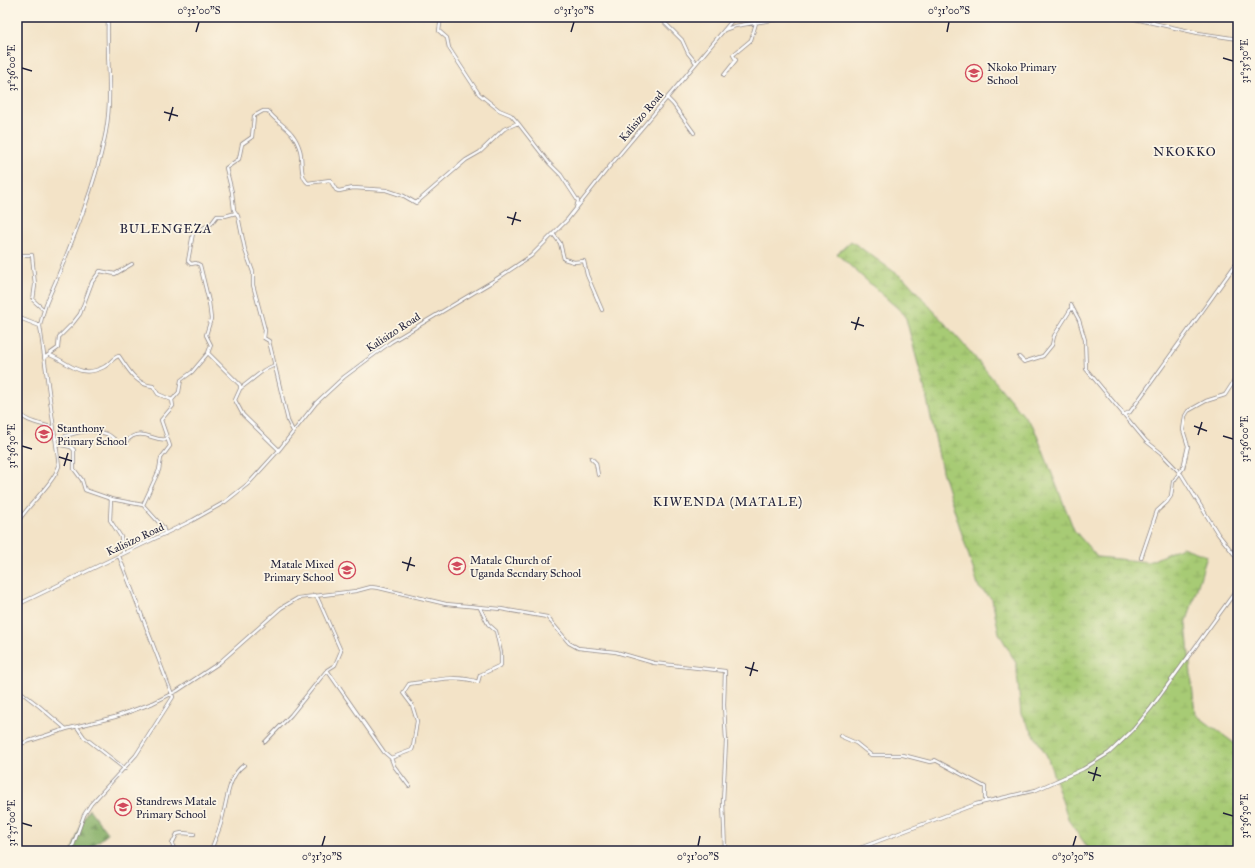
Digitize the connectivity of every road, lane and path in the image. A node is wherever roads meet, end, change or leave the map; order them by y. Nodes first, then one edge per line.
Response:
1 (108, 17) edge
2 (441, 17) edge
3 (734, 17) edge
4 (790, 17) edge
5 (1126, 17) edge
6 (665, 23) dead end
7 (730, 23) junction
8 (756, 23) junction
9 (735, 26) junction
10 (723, 30) junction
11 (1238, 39) edge
12 (696, 63) junction
13 (724, 75) dead end
14 (667, 98) junction
15 (518, 123) junction
16 (694, 133) dead end
17 (575, 210) junction
18 (236, 213) junction
19 (554, 235) junction
20 (17, 255) edge
21 (1238, 262) edge
22 (132, 264) dead end
23 (43, 309) junction
24 (602, 310) dead end
25 (17, 318) edge
26 (40, 326) junction
27 (208, 353) junction
28 (50, 355) junction
29 (1019, 357) dead end
30 (44, 358) junction
31 (275, 365) junction
32 (1238, 375) edge
33 (240, 388) junction
34 (172, 400) junction
35 (17, 410) edge
36 (1124, 415) junction
37 (54, 428) junction
38 (293, 431) junction
39 (55, 439) junction
40 (167, 439) junction
41 (56, 444) junction
42 (279, 450) junction
43 (591, 458) dead end
44 (1178, 473) junction
45 (598, 475) dead end
46 (111, 499) junction
47 (143, 505) junction
48 (17, 523) edge
49 (165, 534) junction
50 (123, 553) junction
51 (119, 556) junction
52 (1141, 558) dead end
53 (1238, 559) edge
54 (1238, 588) edge
55 (314, 595) junction
56 (17, 605) edge
57 (1235, 605) dead end
58 (479, 608) junction
59 (1238, 611) edge
60 (327, 670) junction
61 (17, 689) edge
62 (172, 694) junction
63 (77, 727) junction
64 (66, 729) junction
65 (840, 736) dead end
66 (265, 742) dead end
67 (17, 745) edge
68 (390, 758) junction
69 (244, 765) dead end
70 (125, 769) junction
71 (409, 786) dead end
72 (985, 801) junction
73 (194, 834) dead end
74 (71, 851) edge
75 (174, 851) edge
76 (211, 851) edge
77 (542, 851) edge
78 (549, 851) edge
79 (580, 851) edge
80 (725, 851) edge
81 (852, 851) edge

1 - 23 street
2 - 15 street
3 - 7 street, Kalisizo Road
4 - 8 street
5 - 11 street
6 - 12 street
7 - 9 street
7 - 10 street, Kalisizo Road
8 - 9 street
8 - 13 street
9 - 10 street
10 - 12 street, Kalisizo Road
12 - 14 street, Kalisizo Road
14 - 16 street
14 - 17 street, Kalisizo Road
15 - 17 street
15 - 18 street
17 - 19 street, Kalisizo Road
18 - 27 street
18 - 31 street
19 - 24 street
19 - 38 street, Kalisizo Road
20 - 23 street
21 - 36 street
22 - 28 street
23 - 26 street
25 - 26 street
26 - 30 street
27 - 33 street
27 - 34 street
28 - 30 street
28 - 34 street
29 - 36 street
30 - 37 street
31 - 33 street
31 - 38 street
32 - 44 street
33 - 42 street
34 - 40 street
35 - 37 street
36 - 44 street
37 - 39 street
38 - 42 street, Kalisizo Road
39 - 40 street
39 - 41 street
40 - 47 street
41 - 46 street
41 - 48 street
42 - 49 street, Kalisizo Road
43 - 45 street
44 - 52 street
44 - 53 street
46 - 47 street
46 - 50 street
47 - 49 street
49 - 50 street, Kalisizo Road
50 - 51 street, Kalisizo Road
51 - 56 street, Kalisizo Road
51 - 62 street
54 - 72 street
55 - 58 street
55 - 60 street
55 - 62 street
57 - 59 street
58 - 68 street
58 - 80 street
60 - 66 street
60 - 68 street
61 - 64 street
62 - 63 street
62 - 70 street
63 - 64 street
63 - 70 street
64 - 67 street
65 - 72 street
68 - 71 street
69 - 76 street
70 - 74 street
72 - 81 street
73 - 75 street
77 - 78 street
78 - 79 street

